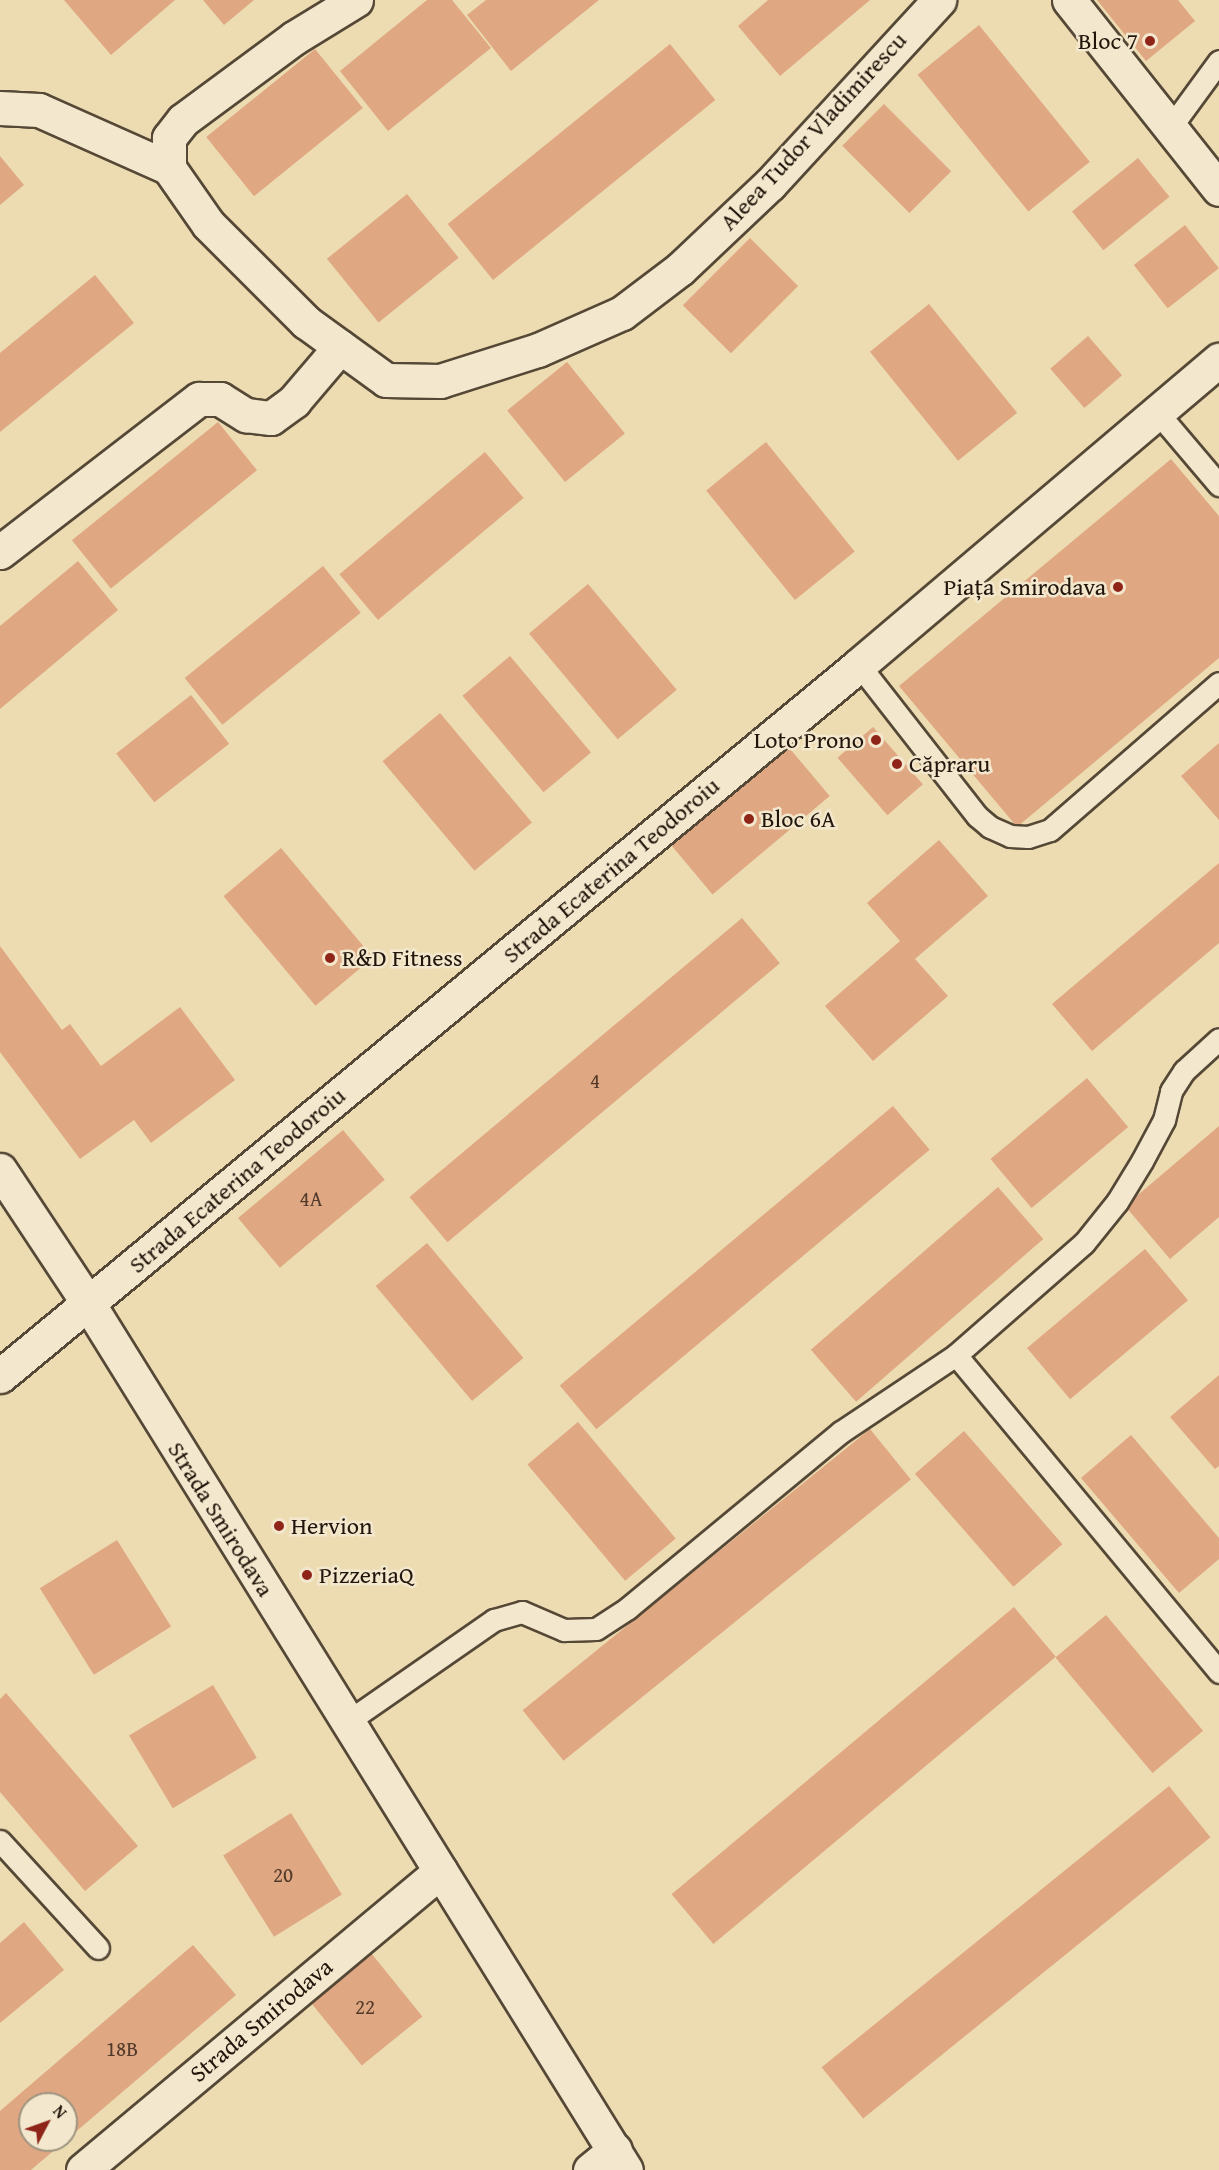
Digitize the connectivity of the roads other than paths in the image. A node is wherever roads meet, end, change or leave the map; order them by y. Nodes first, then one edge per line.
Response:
1 (356, 0) edge
2 (939, 0) edge
3 (1069, 0) edge
4 (1219, 61) edge
5 (0, 108) edge
6 (1170, 128) junction
7 (169, 168) junction
8 (1219, 189) edge
9 (340, 347) junction
10 (1219, 360) edge
11 (1157, 412) junction
12 (1219, 485) edge
13 (0, 552) edge
14 (859, 665) junction
15 (1219, 683) edge
16 (1219, 1039) edge
17 (0, 1170) edge
18 (87, 1304) junction
19 (956, 1355) junction
20 (0, 1376) edge
21 (1219, 1672) edge
22 (347, 1722) junction
23 (0, 1841) edge
24 (440, 1871) junction
25 (98, 1948) dead end
26 (610, 2164) edge
27 (83, 2170) edge

1 - 7 street
2 - 9 street, Aleea Tudor Vladimirescu
3 - 6 street
4 - 6 lane
5 - 7 street
6 - 8 street
7 - 9 street, Aleea Tudor Vladimirescu
9 - 13 street
10 - 11 street, Strada Ecaterina Teodoroiu
11 - 12 lane
11 - 14 street, Strada Ecaterina Teodoroiu
14 - 15 lane
14 - 18 street, Strada Ecaterina Teodoroiu
16 - 19 lane
17 - 18 street, Strada Smirodava
18 - 20 street, Strada Ecaterina Teodoroiu
18 - 22 street, Strada Smirodava
19 - 21 lane
19 - 22 lane
22 - 24 street, Strada Smirodava
23 - 25 lane
24 - 26 street, Strada Smirodava
24 - 27 street, Strada Smirodava

